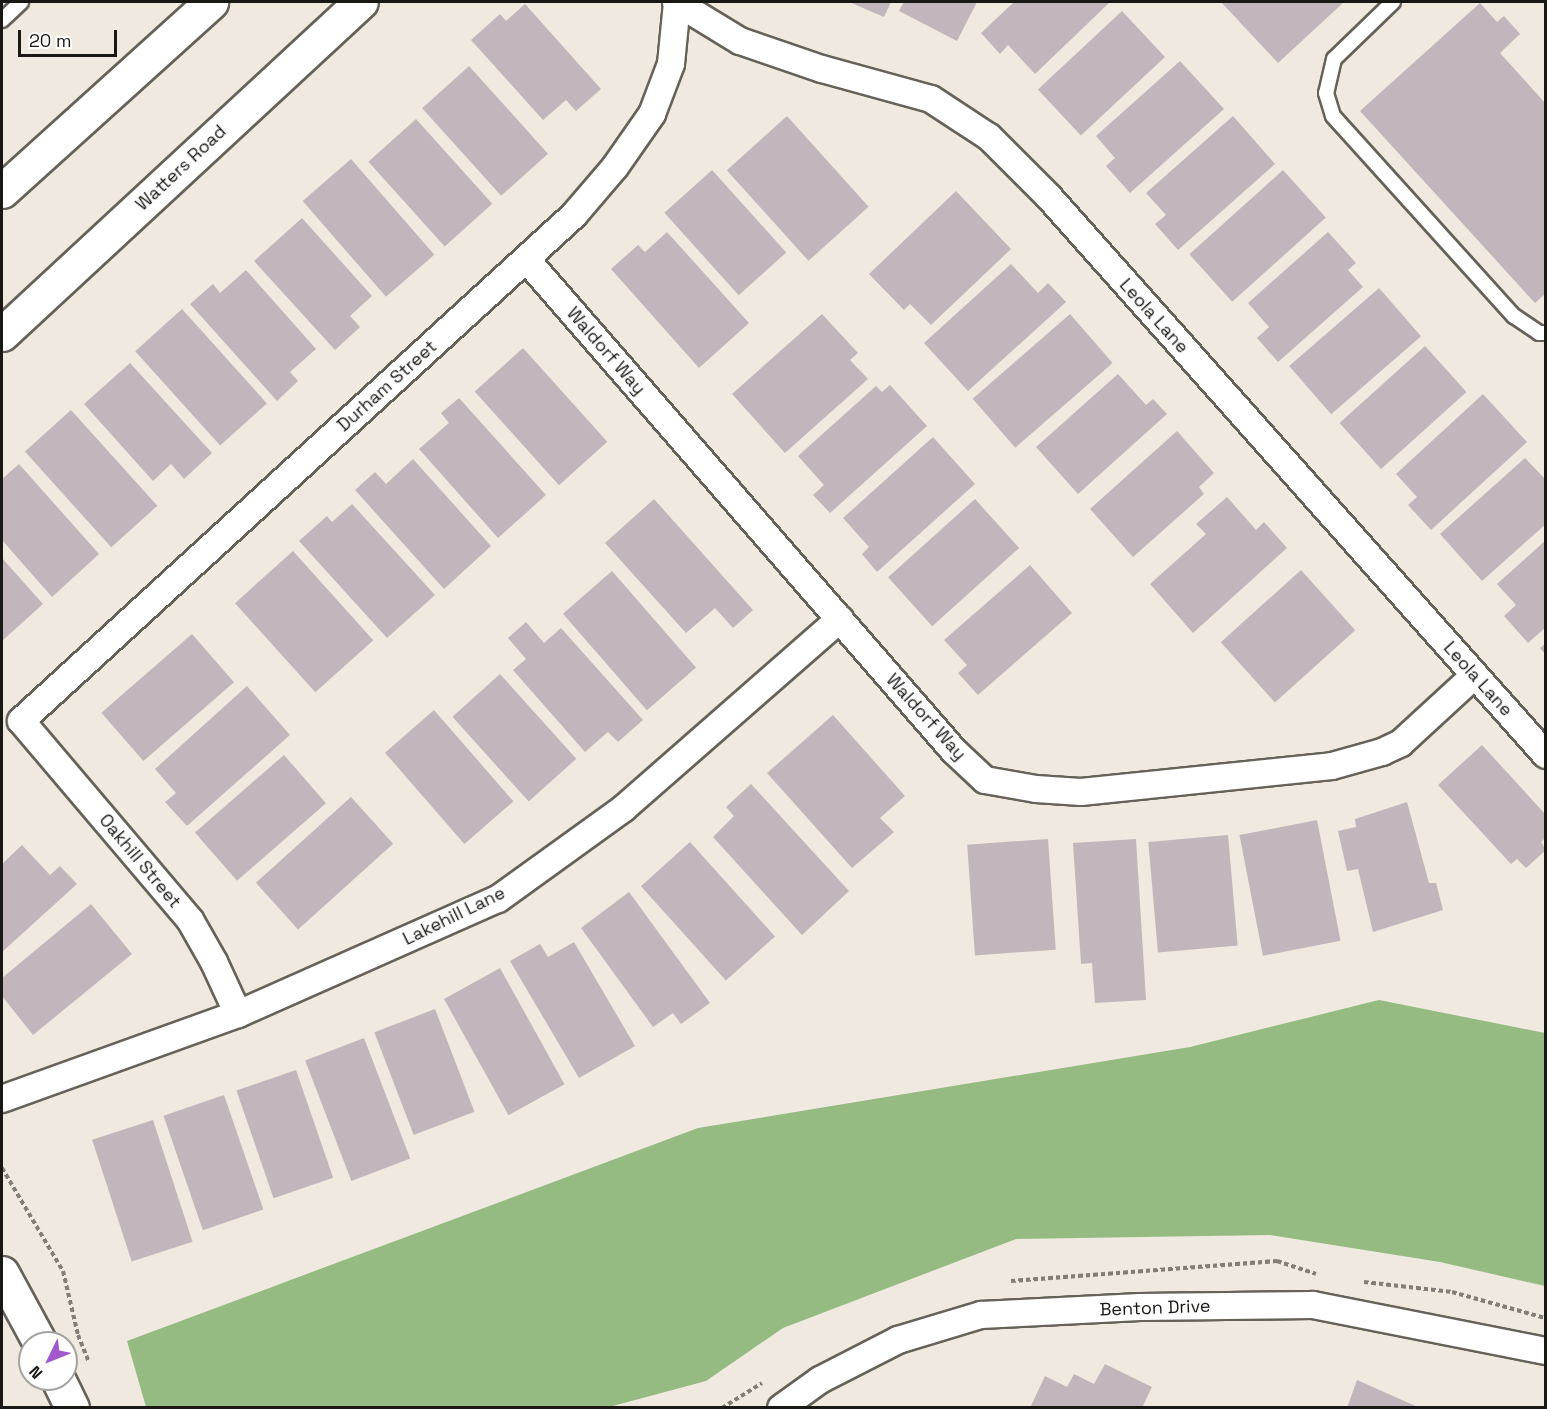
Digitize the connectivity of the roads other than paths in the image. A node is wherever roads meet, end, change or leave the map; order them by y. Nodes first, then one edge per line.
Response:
1 (21, 2) edge
2 (211, 2) edge
3 (361, 2) edge
4 (677, 2) edge
5 (1393, 2) edge
6 (2, 20) edge
7 (2, 191) edge
8 (526, 259) junction
9 (1545, 333) edge
10 (2, 334) edge
11 (840, 619) junction
12 (1474, 675) junction
13 (21, 721) joint
14 (1545, 755) edge
15 (238, 1014) junction
16 (2, 1099) edge
17 (2, 1273) edge
18 (33, 1331) edge
19 (1545, 1351) edge
20 (64, 1391) edge
21 (72, 1407) edge
22 (781, 1407) edge

1 - 6 lane
2 - 7 main road
3 - 10 main road, Watters Road
4 - 8 street, Durham Street
4 - 12 street, Leola Lane
5 - 9 lane
8 - 11 street, Waldorf Way
8 - 13 street, Durham Street
11 - 12 street, Waldorf Way
11 - 15 street, Lakehill Lane
12 - 14 street, Leola Lane
13 - 15 street, Oakhill Street
15 - 16 street, Lakehill Lane
17 - 18 main road
19 - 22 street, Benton Drive
20 - 21 main road

